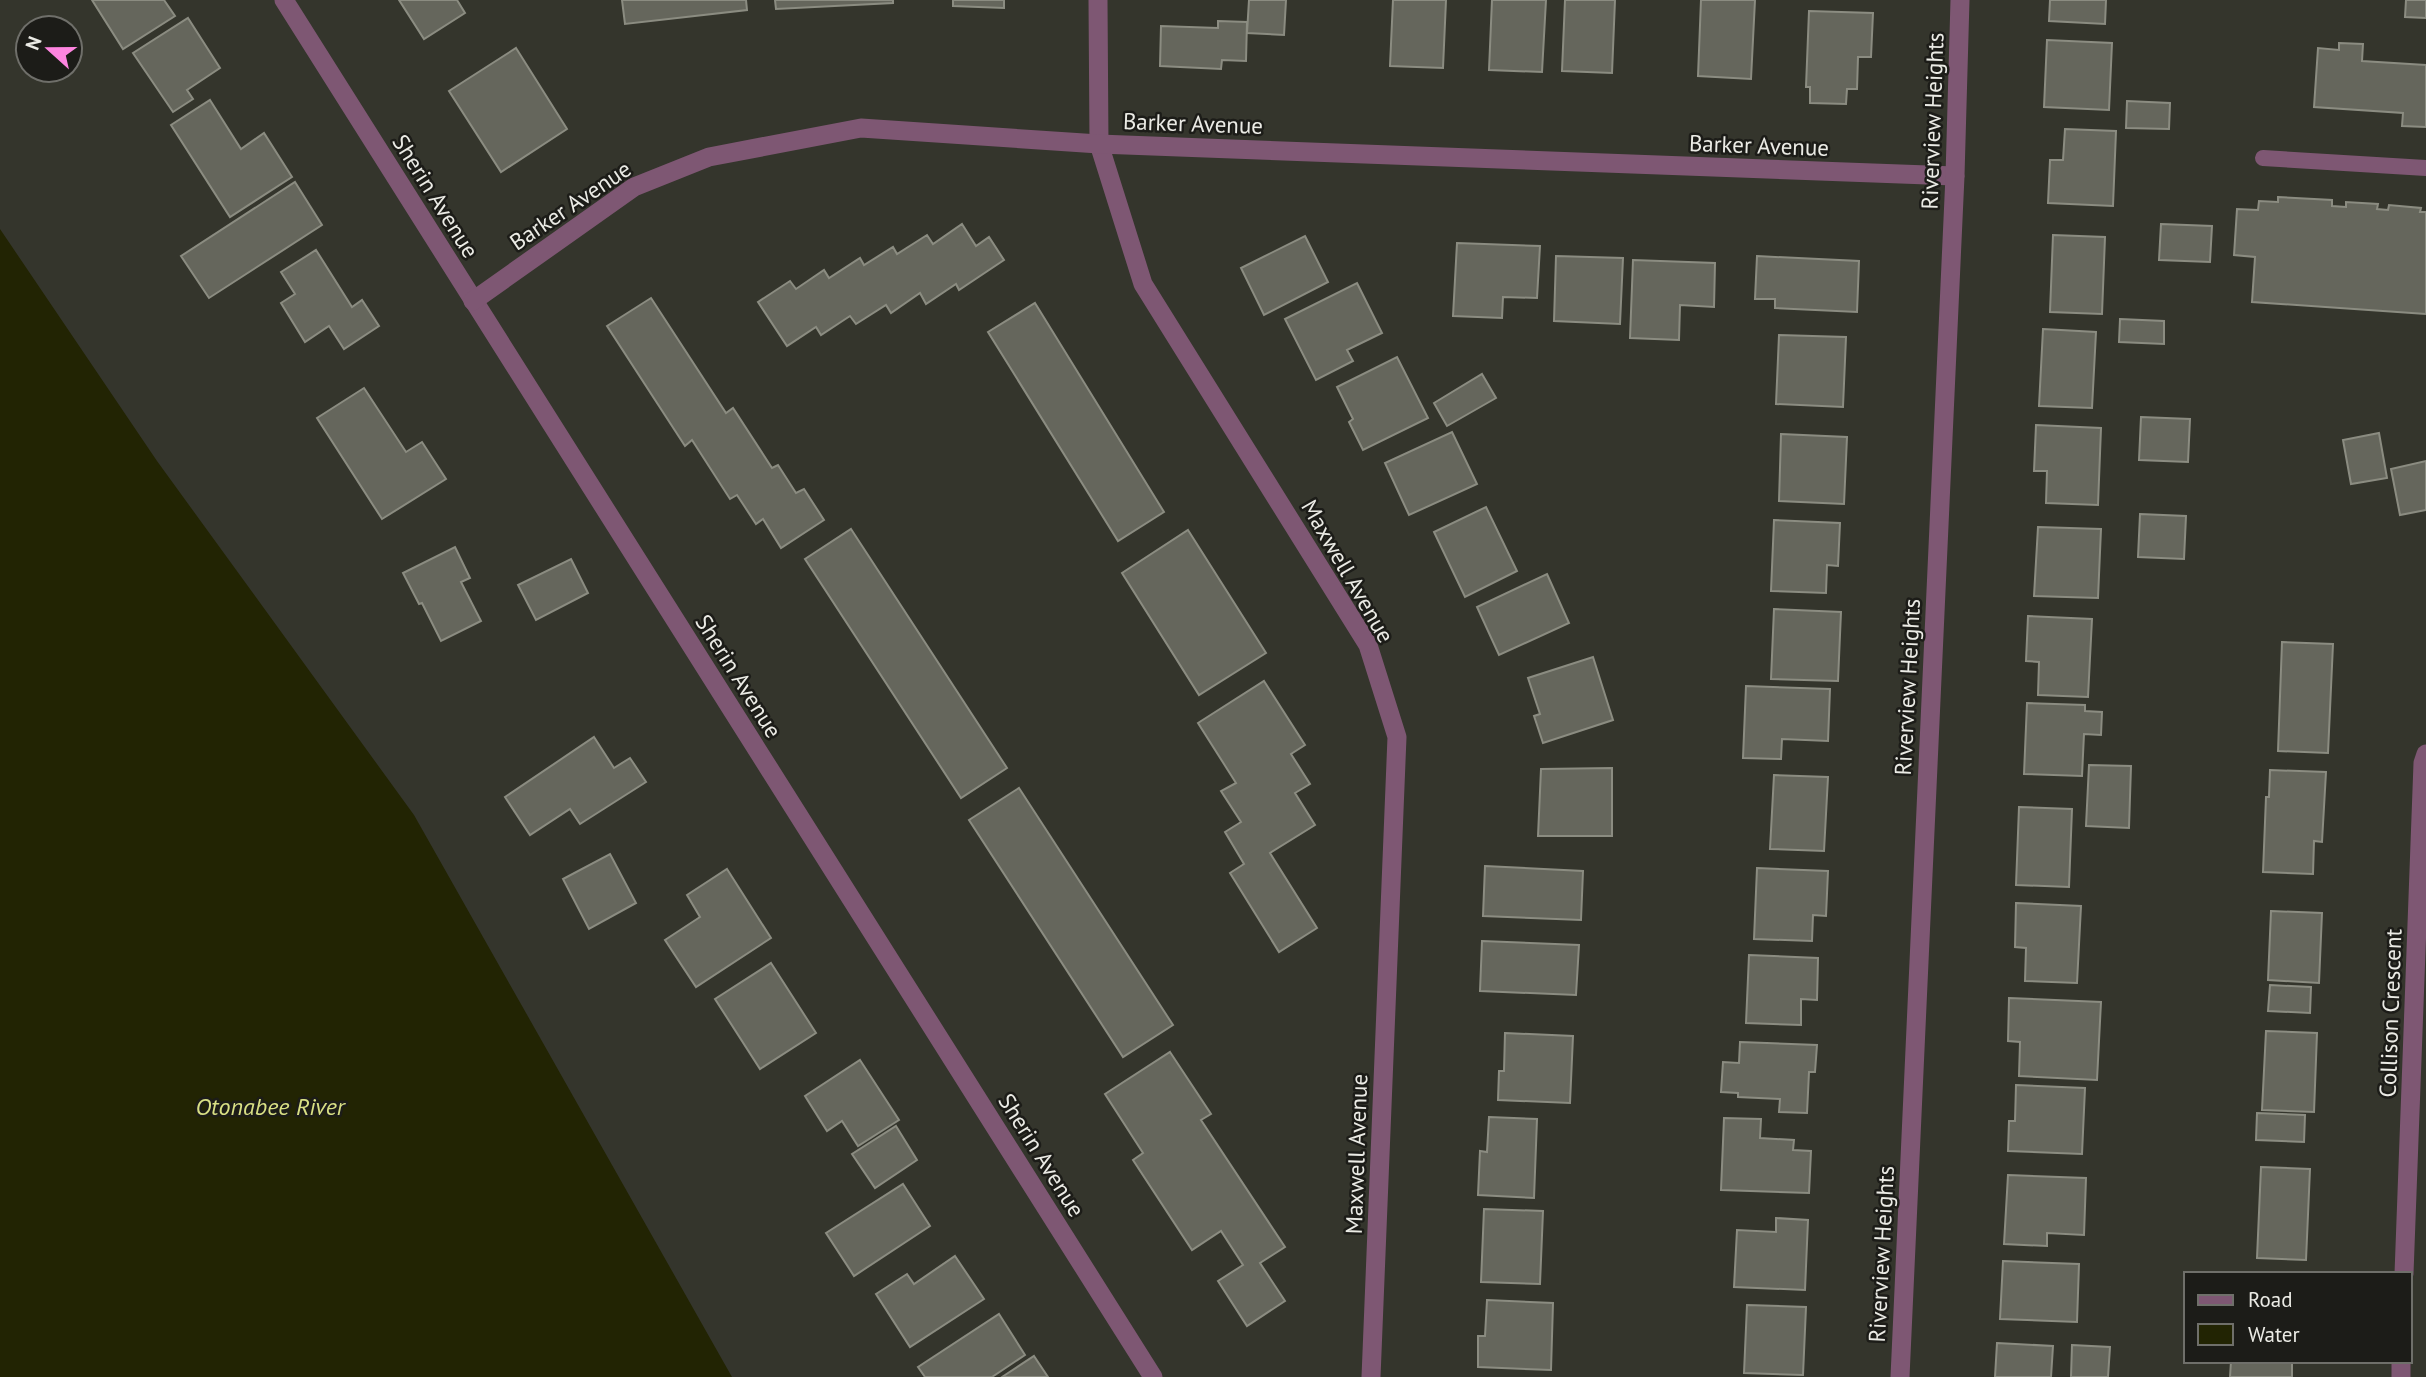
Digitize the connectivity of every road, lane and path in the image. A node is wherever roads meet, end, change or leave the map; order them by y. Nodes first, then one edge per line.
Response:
1 (284, 0) edge
2 (1098, 0) edge
3 (1960, 0) edge
4 (1099, 144) junction
5 (2263, 158) dead end
6 (2426, 168) edge
7 (1955, 176) junction
8 (473, 301) junction
9 (2426, 754) edge
10 (2404, 1272) edge
11 (1153, 1377) edge
12 (1371, 1377) edge
13 (1900, 1377) edge

1 - 8 street, Sherin Avenue
2 - 4 street, Maxwell Avenue
3 - 7 street, Riverview Heights
4 - 7 street, Barker Avenue
4 - 8 street, Barker Avenue
4 - 12 street, Maxwell Avenue
5 - 6 lane
7 - 13 street, Riverview Heights
8 - 11 street, Sherin Avenue
9 - 10 street, Collison Crescent

